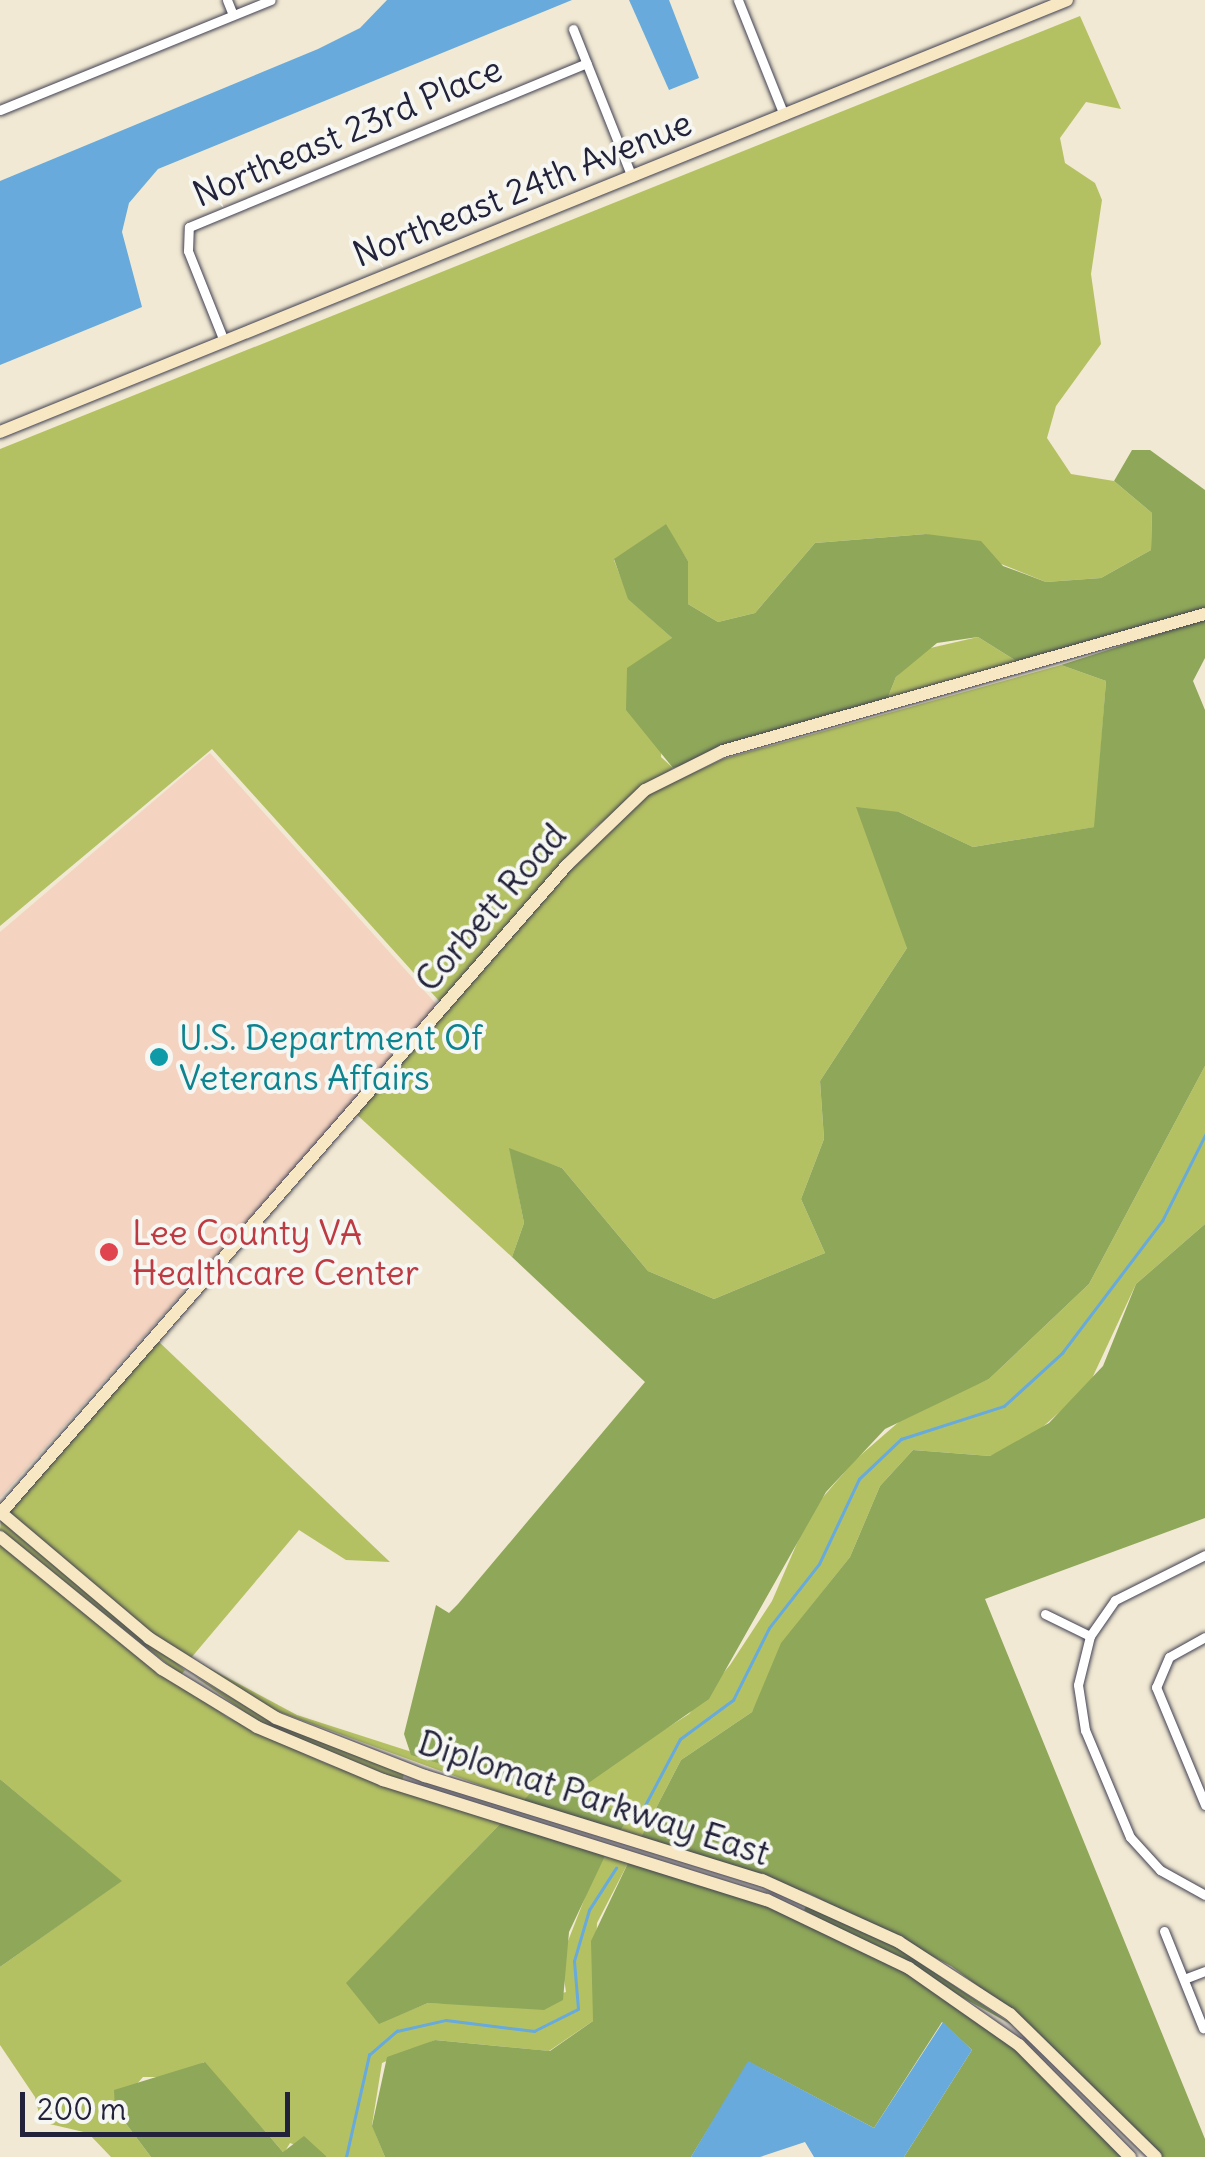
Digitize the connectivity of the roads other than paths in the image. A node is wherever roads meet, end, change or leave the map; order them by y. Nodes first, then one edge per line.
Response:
1 (227, 0) edge
2 (272, 0) edge
3 (739, 0) edge
4 (1067, 0) edge
5 (233, 15) junction
6 (573, 29) dead end
7 (586, 63) junction
8 (0, 110) edge
9 (784, 115) junction
10 (632, 176) junction
11 (224, 342) junction
12 (0, 432) edge
13 (1205, 614) edge
14 (0, 1513) edge
15 (0, 1536) edge
16 (1205, 1555) edge
17 (1044, 1614) dead end
18 (1090, 1636) junction
19 (1205, 1637) edge
20 (192, 1668) junction
21 (182, 1682) junction
22 (416, 1773) junction
23 (411, 1789) junction
24 (1205, 1805) edge
25 (1205, 1895) edge
26 (804, 1898) junction
27 (798, 1913) junction
28 (1164, 1931) dead end
29 (1205, 1971) edge
30 (1184, 1979) junction
31 (1023, 2026) junction
32 (1203, 2028) edge
33 (1012, 2040) junction
34 (1130, 2157) edge
35 (1156, 2157) edge

1 - 5 street
2 - 5 street
3 - 9 street
4 - 9 main road, Northeast 24th Avenue
5 - 8 street
6 - 7 street
7 - 10 street
7 - 11 street, Northeast 23rd Place
9 - 10 main road, Northeast 24th Avenue
10 - 11 main road, Northeast 24th Avenue
11 - 12 main road, Northeast 24th Avenue
13 - 14 main road, Corbett Road
14 - 20 main road, Diplomat Parkway East
15 - 21 main road, Diplomat Parkway East
16 - 18 street
17 - 18 street
18 - 25 street
19 - 24 street
20 - 21 main road
20 - 22 main road, Diplomat Parkway East
21 - 23 main road, Diplomat Parkway East
22 - 23 main road
22 - 26 main road, Diplomat Parkway East
23 - 27 main road, Diplomat Parkway East
26 - 27 main road
26 - 31 main road, Diplomat Parkway East
27 - 33 main road, Diplomat Parkway East
28 - 30 street
29 - 30 street
30 - 32 street
31 - 33 main road
31 - 35 main road, Diplomat Parkway East
33 - 34 main road, Diplomat Parkway East

